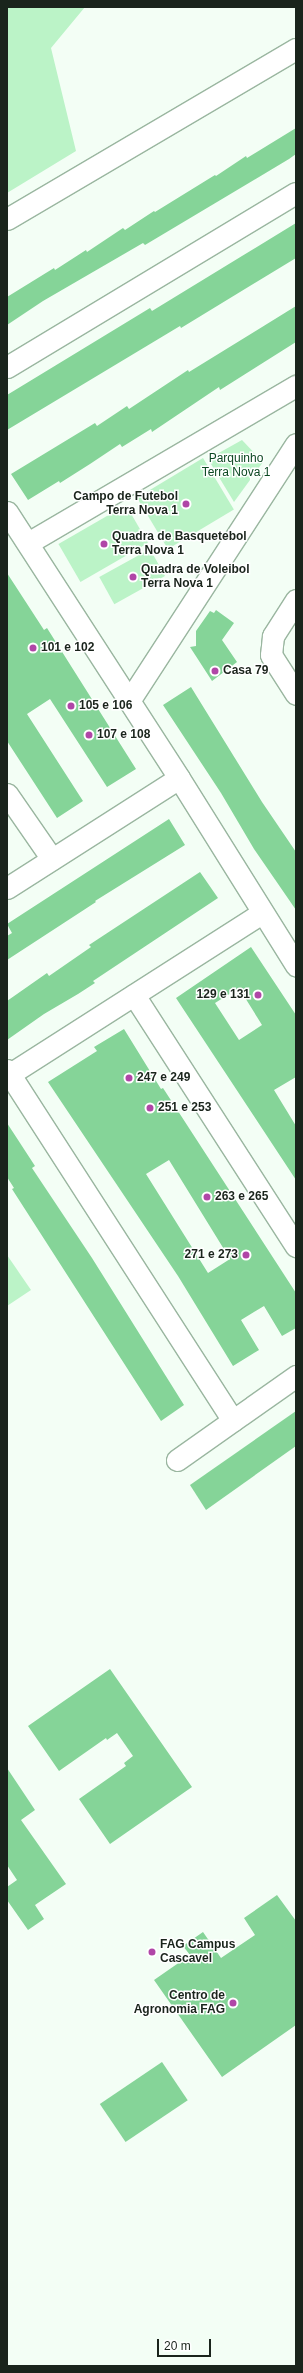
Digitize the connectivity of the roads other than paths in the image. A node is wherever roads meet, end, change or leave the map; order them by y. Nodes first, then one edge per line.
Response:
1 (296, 48) edge
2 (296, 193) edge
3 (7, 219) edge
4 (7, 367) edge
5 (296, 386) edge
6 (296, 444) edge
7 (7, 512) edge
8 (28, 543) junction
9 (296, 600) edge
10 (296, 694) edge
11 (129, 701) junction
12 (179, 778) junction
13 (7, 794) edge
14 (52, 859) junction
15 (7, 888) edge
16 (262, 913) junction
17 (296, 965) edge
18 (134, 995) junction
19 (8, 1072) edge
20 (296, 1246) edge
21 (296, 1376) edge
22 (233, 1421) junction
23 (177, 1460) dead end

1 - 3 street
2 - 4 street
5 - 8 street
6 - 11 street
7 - 8 street
8 - 11 street
9 - 10 street
11 - 12 street
12 - 14 street
12 - 16 street
13 - 14 street
14 - 15 street
16 - 17 street
16 - 18 street
18 - 19 street
18 - 20 street
19 - 22 street
21 - 22 street
22 - 23 street

